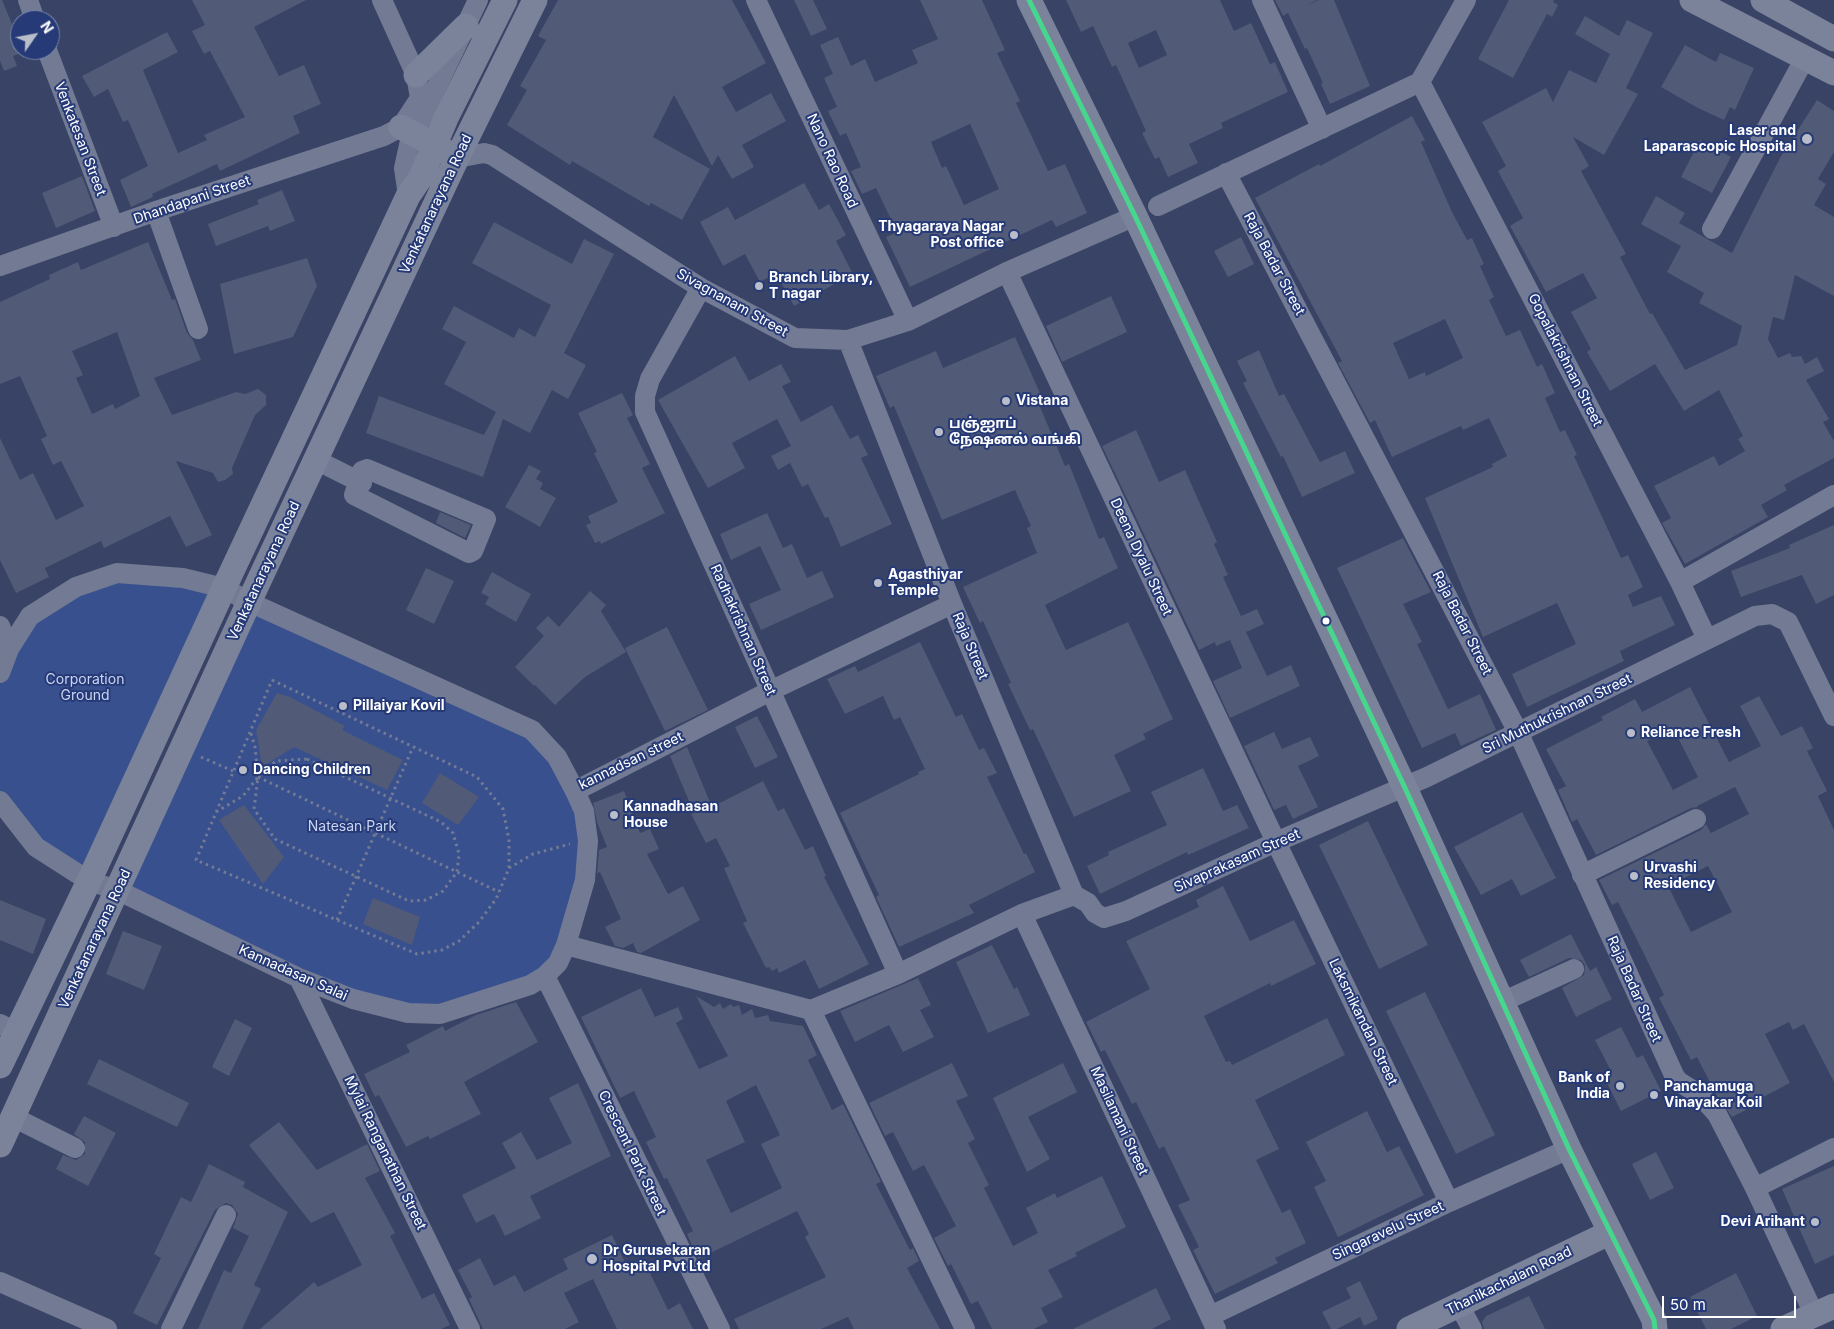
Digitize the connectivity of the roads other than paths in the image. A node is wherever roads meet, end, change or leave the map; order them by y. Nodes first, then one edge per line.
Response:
1 (382, 0) edge
2 (478, 0) edge
3 (505, 0) edge
4 (535, 0) edge
5 (756, 0) edge
6 (1028, 0) edge
7 (1262, 0) edge
8 (1466, 0) edge
9 (1692, 0) edge
10 (1763, 0) edge
11 (466, 26) junction
12 (1834, 39) edge
13 (1804, 58) junction
14 (51, 60) edge
15 (1834, 73) edge
16 (416, 75) junction
17 (1420, 82) junction
18 (1322, 129) junction
19 (402, 136) junction
20 (435, 146) junction
21 (457, 158) junction
22 (1226, 173) junction
23 (408, 196) junction
24 (1158, 206) dead end
25 (156, 211) junction
26 (1135, 216) junction
27 (114, 228) junction
28 (1712, 229) dead end
29 (0, 266) edge
30 (1007, 272) junction
31 (701, 288) junction
32 (908, 321) junction
33 (198, 329) dead end
34 (848, 340) junction
35 (316, 460) junction
36 (357, 481) junction
37 (1834, 495) edge
38 (1680, 582) junction
39 (224, 588) junction
40 (249, 602) junction
41 (952, 604) junction
42 (0, 626) edge
43 (1707, 639) junction
44 (9, 649) junction
45 (0, 673) edge
46 (770, 691) junction
47 (1834, 716) edge
48 (1519, 734) junction
49 (1405, 788) junction
50 (575, 791) junction
51 (0, 801) edge
52 (1696, 819) dead end
53 (1276, 842) junction
54 (1582, 875) junction
55 (89, 881) junction
56 (117, 890) junction
57 (1074, 895) junction
58 (1022, 914) junction
59 (566, 945) junction
60 (1574, 969) dead end
61 (898, 974) junction
62 (545, 976) junction
63 (299, 978) junction
64 (1502, 1002) junction
65 (812, 1010) junction
66 (8, 1028) edge
67 (0, 1066) edge
68 (13, 1117) junction
69 (0, 1145) edge
70 (75, 1148) dead end
71 (1834, 1148) edge
72 (1568, 1149) junction
73 (1755, 1188) junction
74 (1449, 1202) junction
75 (226, 1215) dead end
76 (1609, 1233) junction
77 (0, 1282) edge
78 (1459, 1304) junction
79 (1824, 1310) edge
80 (1213, 1322) edge
81 (1660, 1326) edge
82 (107, 1329) edge
83 (171, 1329) edge
84 (470, 1329) edge
85 (720, 1329) edge
86 (966, 1329) edge
87 (1409, 1329) edge
88 (1472, 1329) edge
89 (1783, 1329) edge

1 - 16 street
2 - 11 street
3 - 20 main road, Venkatanarayana Road
4 - 21 main road, Venkatanarayana Road
5 - 32 street, Nano Rao Road
6 - 26 main road
7 - 18 street
8 - 17 street
9 - 13 main road
10 - 12 main road
11 - 16 main road
11 - 19 street
13 - 15 main road
13 - 28 street
14 - 27 street, Venkatesan Street
16 - 19 street
17 - 18 street
17 - 38 street, Gopalakrishnan Street
18 - 22 street
19 - 20 main road
19 - 23 street
19 - 25 street, Dhandapani Street
20 - 21 main road
20 - 23 main road, Venkatanarayana Road
21 - 31 street, Sivagnanam Street
21 - 35 main road, Venkatanarayana Road
22 - 24 street
22 - 48 street, Raja Badar Street
23 - 39 main road, Venkatanarayana Road
25 - 27 street, Dhandapani Street
25 - 33 street
26 - 30 street, Sivagnanam Street
26 - 49 main road
27 - 29 street, Dhandapani Street
30 - 32 street, Sivagnanam Street
30 - 53 street, Deena Dyalu Street
31 - 34 street, Sivagnanam Street
31 - 46 street, Radhakrishnan Street
32 - 34 street, Sivagnanam Street
34 - 41 street, Raja Street
35 - 36 street
35 - 40 main road, Venkatanarayana Road
36 - 36 street
37 - 38 street
38 - 43 street, Gopalakrishnan Street
39 - 40 street, kannadsan street
39 - 44 street, kannadsan street
39 - 55 main road, Venkatanarayana Road
40 - 50 street, kannadsan street
40 - 56 main road, Venkatanarayana Road
41 - 46 street, kannadsan street
41 - 57 street, Raja Street
42 - 44 street
43 - 47 street, Sri Muthukrishnan Street
43 - 48 street, Sri Muthukrishnan Street
44 - 45 street, kannadsan street
46 - 50 street, kannadsan street
46 - 61 street, Radhakrishnan Street
48 - 49 street, Sri Muthukrishnan Street
48 - 54 street, Raja Badar Street
49 - 53 street, Sivaprakasam Street
49 - 64 main road
50 - 59 street, Kannadasan Salai
51 - 55 street, Kannadasan Salai
52 - 54 street
53 - 57 street, Sivaprakasam Street
53 - 74 street, Laksmikandan Street
54 - 73 street, Raja Badar Street
55 - 56 street, Kannadasan Salai
55 - 66 main road, Venkatanarayana Road
56 - 63 street, Kannadasan Salai
56 - 68 main road, Venkatanarayana Road
57 - 58 street
58 - 61 street
58 - 80 street, Masilamani Street
59 - 62 street, Kannadasan Salai
59 - 65 street
60 - 64 street
61 - 65 street
62 - 63 street, Kannadasan Salai
62 - 85 street, Crescent Park Street
63 - 84 street, Mylai Ranganathan Street
64 - 72 main road
65 - 86 street
66 - 67 main road, Venkatanarayana Road
68 - 69 main road, Venkatanarayana Road
68 - 70 street
71 - 73 street
72 - 74 street, Singaravelu Street
72 - 76 main road
73 - 79 street
74 - 80 street, Singaravelu Street
75 - 83 street
76 - 78 main road, Thanikachalam Road
76 - 81 main road
77 - 82 street
78 - 87 main road, Thanikachalam Road
78 - 88 street
79 - 89 main road

